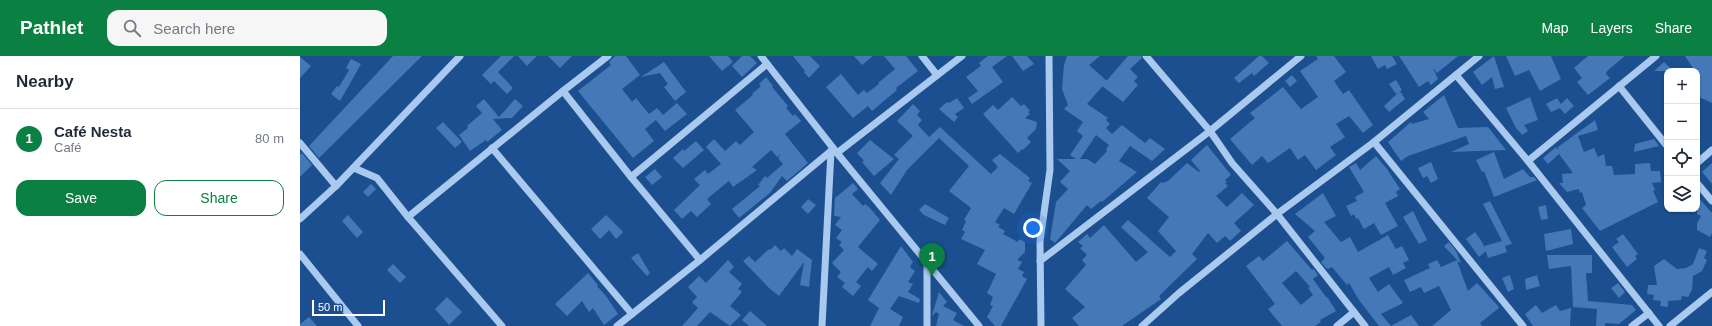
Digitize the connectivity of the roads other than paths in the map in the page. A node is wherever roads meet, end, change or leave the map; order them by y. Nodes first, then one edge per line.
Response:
1 (460, 56) edge
2 (608, 56) edge
3 (761, 56) edge
4 (922, 56) edge
5 (962, 56) edge
6 (1049, 56) edge
7 (1146, 56) edge
8 (1301, 56) edge
9 (1479, 56) edge
10 (1656, 56) edge
11 (767, 64) junction
12 (937, 75) junction
13 (1456, 75) junction
14 (1619, 86) junction
15 (563, 91) junction
16 (1210, 131) junction
17 (1374, 142) junction
18 (1664, 142) edge
19 (300, 143) edge
20 (492, 148) junction
21 (1712, 150) edge
22 (834, 152) junction
23 (1700, 160) edge
24 (1528, 162) junction
25 (354, 168) junction
26 (631, 177) junction
27 (336, 186) junction
28 (1700, 187) edge
29 (1712, 201) edge
30 (1277, 214) junction
31 (408, 217) junction
32 (300, 219) edge
33 (300, 254) edge
34 (700, 260) junction
35 (1040, 261) junction
36 (928, 263) junction
37 (1712, 292) edge
38 (1354, 312) junction
39 (1649, 313) junction
40 (632, 314) junction
41 (358, 326) edge
42 (502, 326) edge
43 (617, 326) edge
44 (822, 326) edge
45 (927, 326) edge
46 (979, 326) edge
47 (1041, 326) edge
48 (1142, 326) edge
49 (1337, 326) edge
50 (1365, 326) edge
51 (1523, 326) edge
52 (1632, 326) edge
53 (1659, 326) edge
54 (1670, 326) edge

1 - 25 street
2 - 15 street
3 - 11 street
4 - 12 street
5 - 12 street
6 - 35 street
7 - 16 street
8 - 16 street
9 - 13 street
10 - 14 street
11 - 22 street
11 - 26 street
12 - 22 street
13 - 17 street
13 - 24 street
14 - 18 street
14 - 24 street
15 - 20 street
15 - 26 street
16 - 30 street
16 - 35 street
17 - 30 street
17 - 51 street
19 - 27 street
20 - 31 street
20 - 40 street
21 - 23 street
22 - 34 street
22 - 36 street
22 - 44 street
24 - 39 street
25 - 27 street
25 - 31 street
26 - 34 street
27 - 32 street
28 - 29 street
30 - 38 street
30 - 48 street
31 - 42 street
33 - 41 street
34 - 40 street
35 - 47 street
36 - 45 street
36 - 46 street
37 - 54 street
38 - 49 street
38 - 50 street
39 - 52 street
39 - 53 street
40 - 43 street

